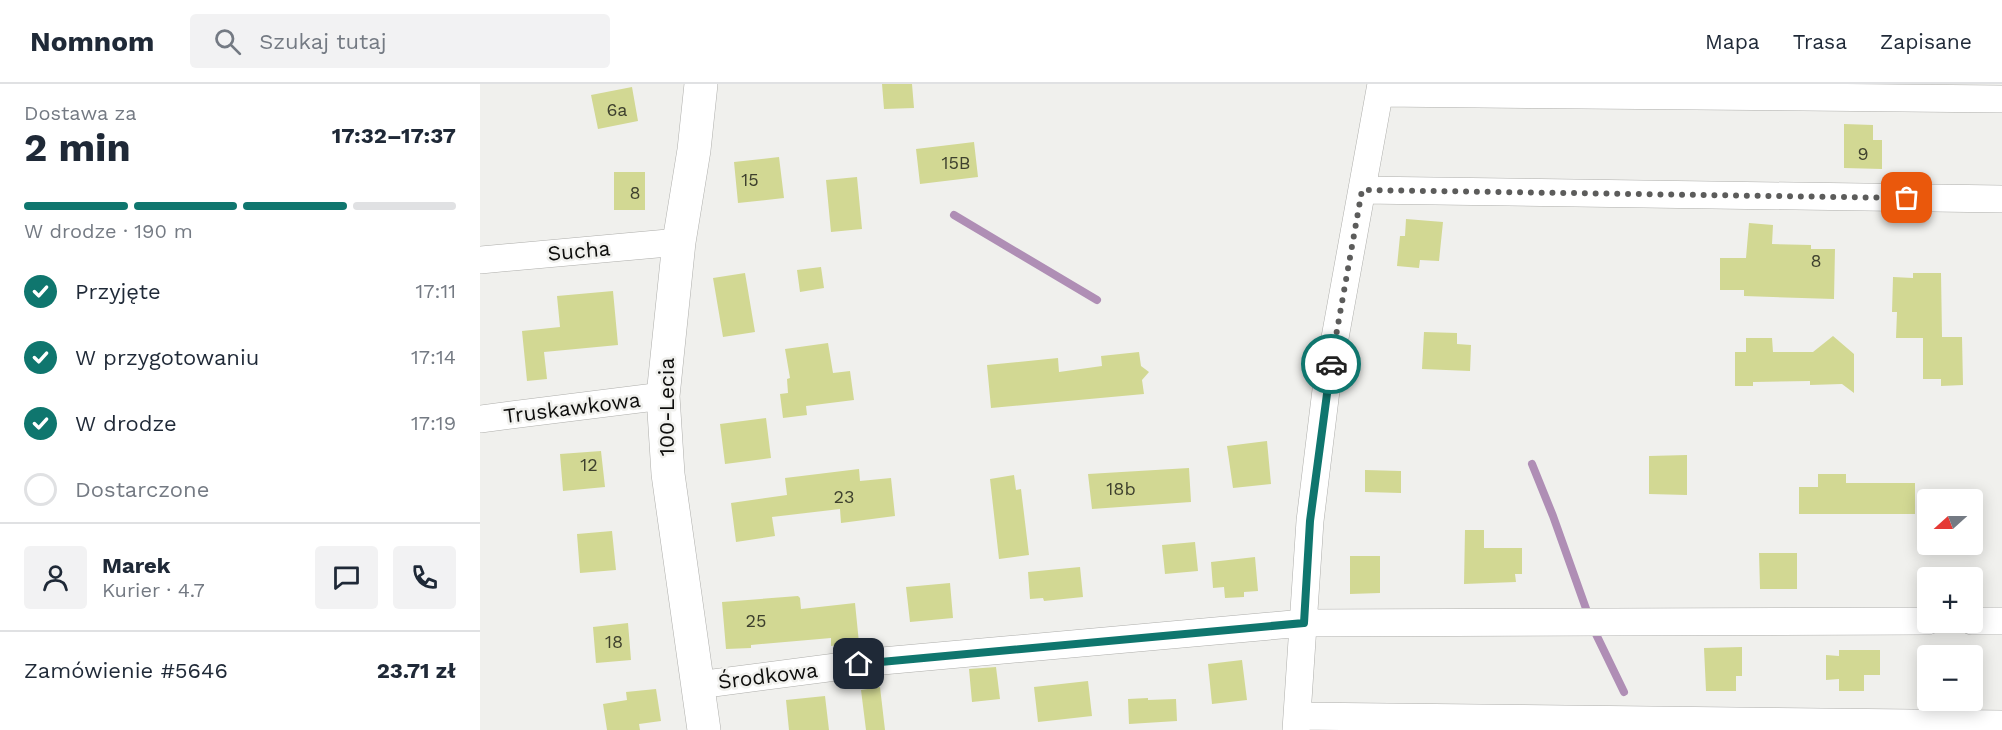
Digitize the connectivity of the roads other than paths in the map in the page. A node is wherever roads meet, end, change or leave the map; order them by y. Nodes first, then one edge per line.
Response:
1 (701, 84) edge
2 (1381, 88) edge
3 (2002, 99) edge
4 (1362, 190) junction
5 (2002, 199) edge
6 (679, 242) junction
7 (480, 260) edge
8 (663, 396) junction
9 (480, 419) edge
10 (1917, 621) edge
11 (1983, 621) edge
12 (2002, 621) edge
13 (1304, 623) junction
14 (698, 685) junction
15 (1297, 723) edge
16 (2002, 724) edge
17 (704, 730) edge

1 - 6 street, 100-Lecia
2 - 3 street
2 - 4 street
4 - 5 street
4 - 13 street
6 - 7 street, Sucha
6 - 8 street, 100-Lecia
8 - 9 street, Truskawkowa
8 - 14 street, 100-Lecia
10 - 13 street, Środkowa
11 - 12 street
13 - 14 street, Środkowa
13 - 15 street
14 - 17 street, 100-Lecia
15 - 16 street

